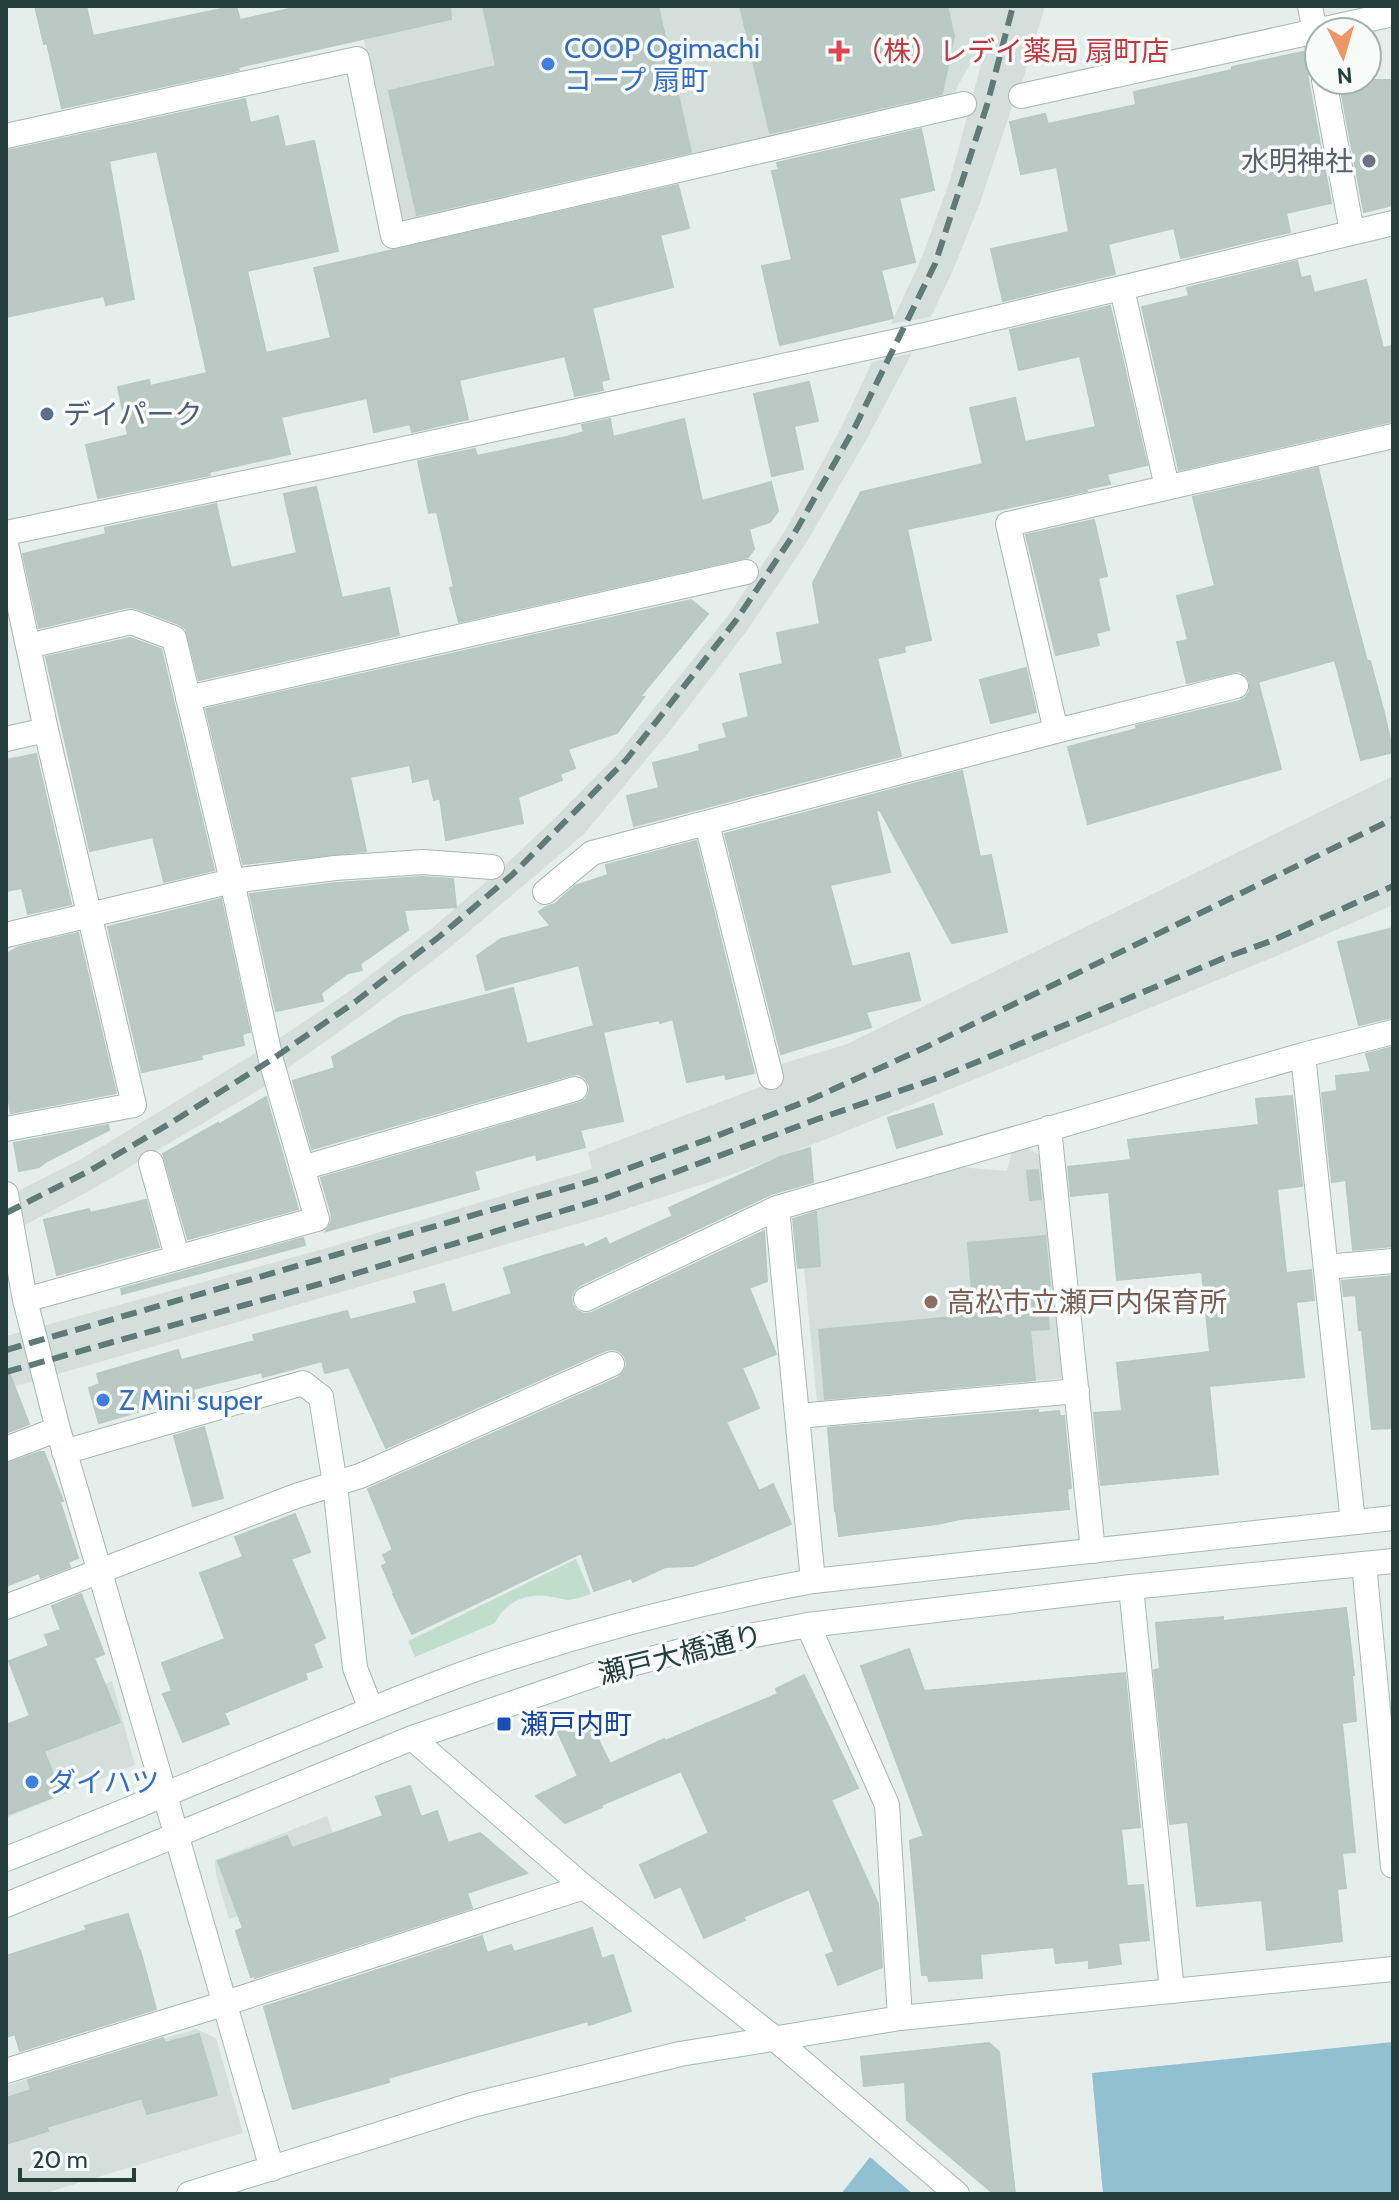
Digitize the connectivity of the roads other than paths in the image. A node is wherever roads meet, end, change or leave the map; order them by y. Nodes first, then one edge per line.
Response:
1 (1303, 46) edge
2 (1021, 96) dead end
3 (1327, 96) edge
4 (964, 104) dead end
5 (6, 136) edge
6 (1393, 223) edge
7 (1352, 232) junction
8 (1122, 289) junction
9 (1393, 436) edge
10 (1167, 487) junction
11 (6, 533) edge
12 (6, 544) edge
13 (746, 572) dead end
14 (28, 646) junction
15 (1236, 686) dead end
16 (188, 698) junction
17 (46, 730) junction
18 (1056, 731) junction
19 (6, 739) edge
20 (707, 824) junction
21 (492, 867) dead end
22 (232, 881) junction
23 (545, 892) dead end
24 (90, 915) junction
25 (6, 935) edge
26 (1393, 1032) edge
27 (1303, 1055) junction
28 (771, 1077) dead end
29 (575, 1089) dead end
30 (1049, 1128) junction
31 (6, 1129) edge
32 (151, 1163) dead end
33 (302, 1168) junction
34 (6, 1194) edge
35 (777, 1208) junction
36 (177, 1256) junction
37 (1393, 1261) edge
38 (1326, 1267) junction
39 (586, 1299) dead end
40 (25, 1300) junction
41 (612, 1364) dead end
42 (1077, 1391) junction
43 (798, 1416) junction
44 (61, 1440) junction
45 (6, 1449) edge
46 (335, 1484) junction
47 (1393, 1518) edge
48 (1353, 1522) junction
49 (1093, 1551) junction
50 (1393, 1561) edge
51 (1364, 1564) junction
52 (101, 1572) junction
53 (813, 1581) junction
54 (1131, 1587) junction
55 (6, 1607) edge
56 (808, 1625) junction
57 (371, 1709) junction
58 (412, 1738) junction
59 (165, 1795) junction
60 (176, 1834) junction
61 (6, 1859) edge
62 (1393, 1866) edge
63 (584, 1887) junction
64 (6, 1905) edge
65 (1393, 1969) edge
66 (1172, 1991) junction
67 (226, 2003) junction
68 (900, 2018) junction
69 (774, 2038) junction
70 (6, 2071) edge
71 (272, 2169) junction
72 (189, 2194) edge
73 (957, 2194) edge

1 - 2 street
3 - 7 street
4 - 5 street
6 - 7 street
7 - 8 street
8 - 10 street
8 - 11 street
9 - 10 street
10 - 18 street
12 - 14 street
13 - 16 street
14 - 16 street
14 - 17 street
15 - 18 street
16 - 22 street
17 - 19 street
17 - 24 street
18 - 20 street
20 - 23 street
20 - 28 street
21 - 22 street
22 - 24 street
22 - 33 street
24 - 25 street
24 - 31 street
26 - 27 street
27 - 30 street
27 - 38 street
29 - 33 street
30 - 35 street
30 - 42 street
32 - 36 street
33 - 36 street
34 - 40 street
35 - 39 street
35 - 43 street
36 - 40 street
37 - 38 street
38 - 48 street
40 - 44 street
41 - 46 street
42 - 43 street
42 - 49 street
43 - 53 street
44 - 45 street
44 - 46 street
44 - 52 street
46 - 52 street
46 - 57 street
47 - 48 street, 瀬戸大橋通り
48 - 49 street, 瀬戸大橋通り
49 - 53 street, 瀬戸大橋通り
50 - 51 street, 瀬戸大橋通り
51 - 54 street, 瀬戸大橋通り
51 - 62 street
52 - 55 street
52 - 59 street
53 - 57 street, 瀬戸大橋通り
54 - 56 street, 瀬戸大橋通り
54 - 66 street
56 - 58 street, 瀬戸大橋通り
56 - 68 street
57 - 59 street, 瀬戸大橋通り
58 - 60 street, 瀬戸大橋通り
58 - 63 street
59 - 60 street
59 - 61 street, 瀬戸大橋通り
60 - 64 street, 瀬戸大橋通り
60 - 67 street
63 - 67 street
63 - 69 street
65 - 66 street
66 - 68 street
67 - 70 street
67 - 71 street
68 - 69 street
69 - 71 street
69 - 73 street
71 - 72 street

